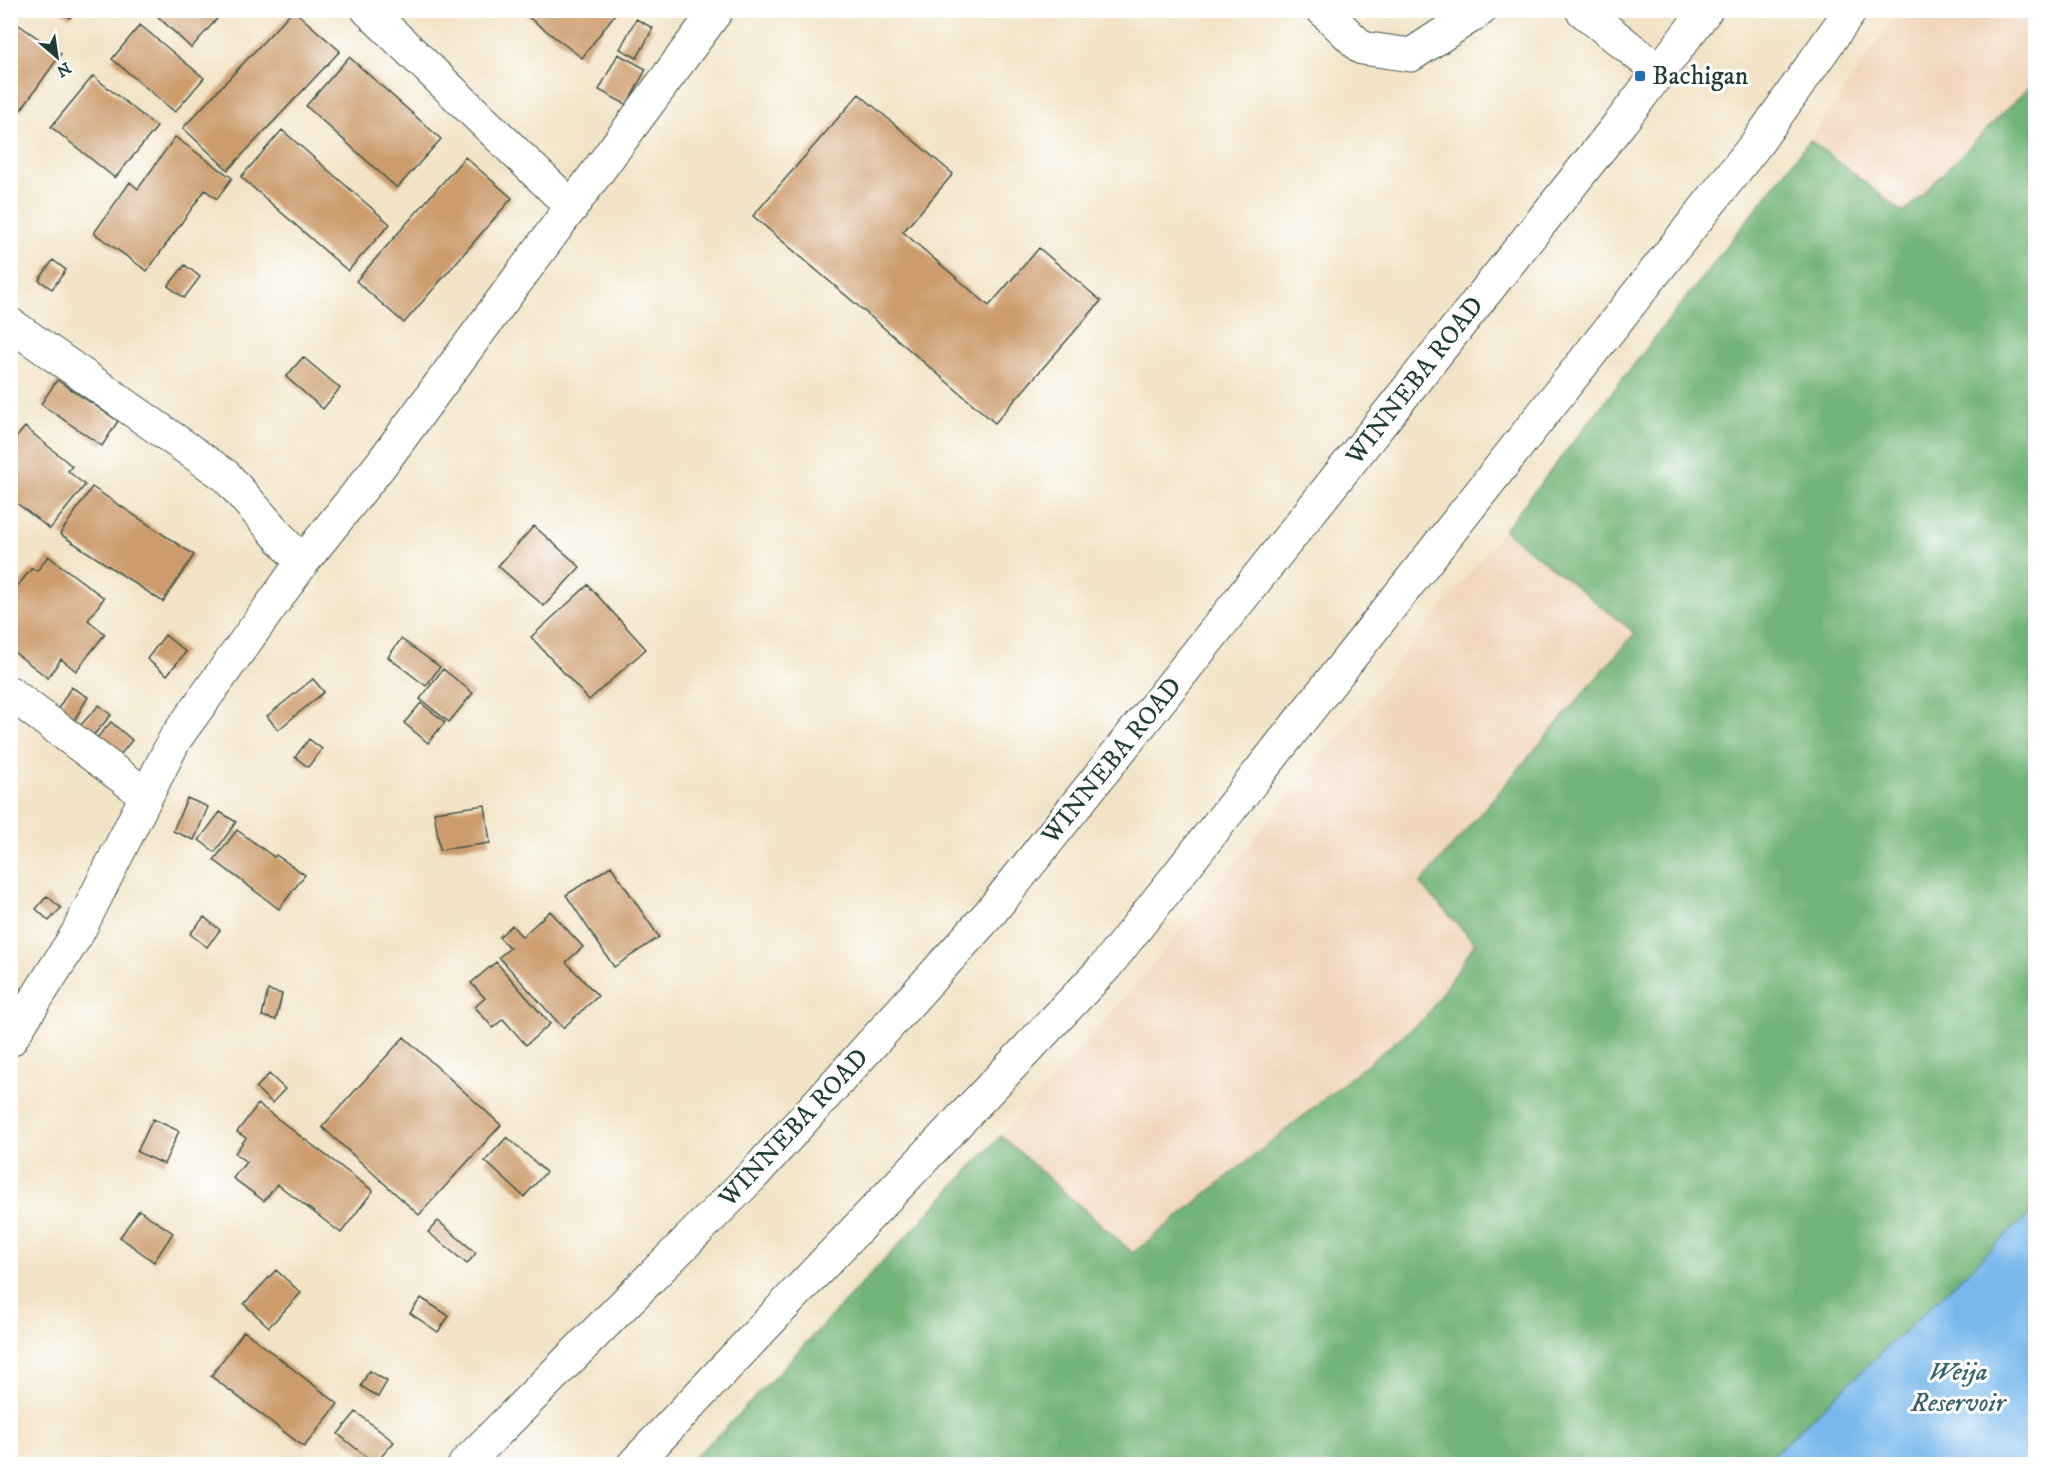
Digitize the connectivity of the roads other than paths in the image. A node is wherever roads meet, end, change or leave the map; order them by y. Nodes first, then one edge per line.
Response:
1 (368, 10) edge
2 (717, 10) edge
3 (1323, 10) edge
4 (1480, 10) edge
5 (1582, 10) edge
6 (1706, 10) edge
7 (1851, 10) edge
8 (1660, 72) junction
9 (572, 207) junction
10 (10, 324) edge
11 (302, 563) junction
12 (10, 693) edge
13 (146, 795) junction
14 (10, 1040) edge
15 (465, 1464) edge
16 (634, 1464) edge

1 - 9 main road
2 - 9 main road
3 - 4 main road
5 - 8 main road
6 - 8 main road, WINNEBA ROAD
7 - 16 main road
8 - 15 main road, WINNEBA ROAD
9 - 11 main road
10 - 11 main road
11 - 13 main road
12 - 13 main road
13 - 14 main road

